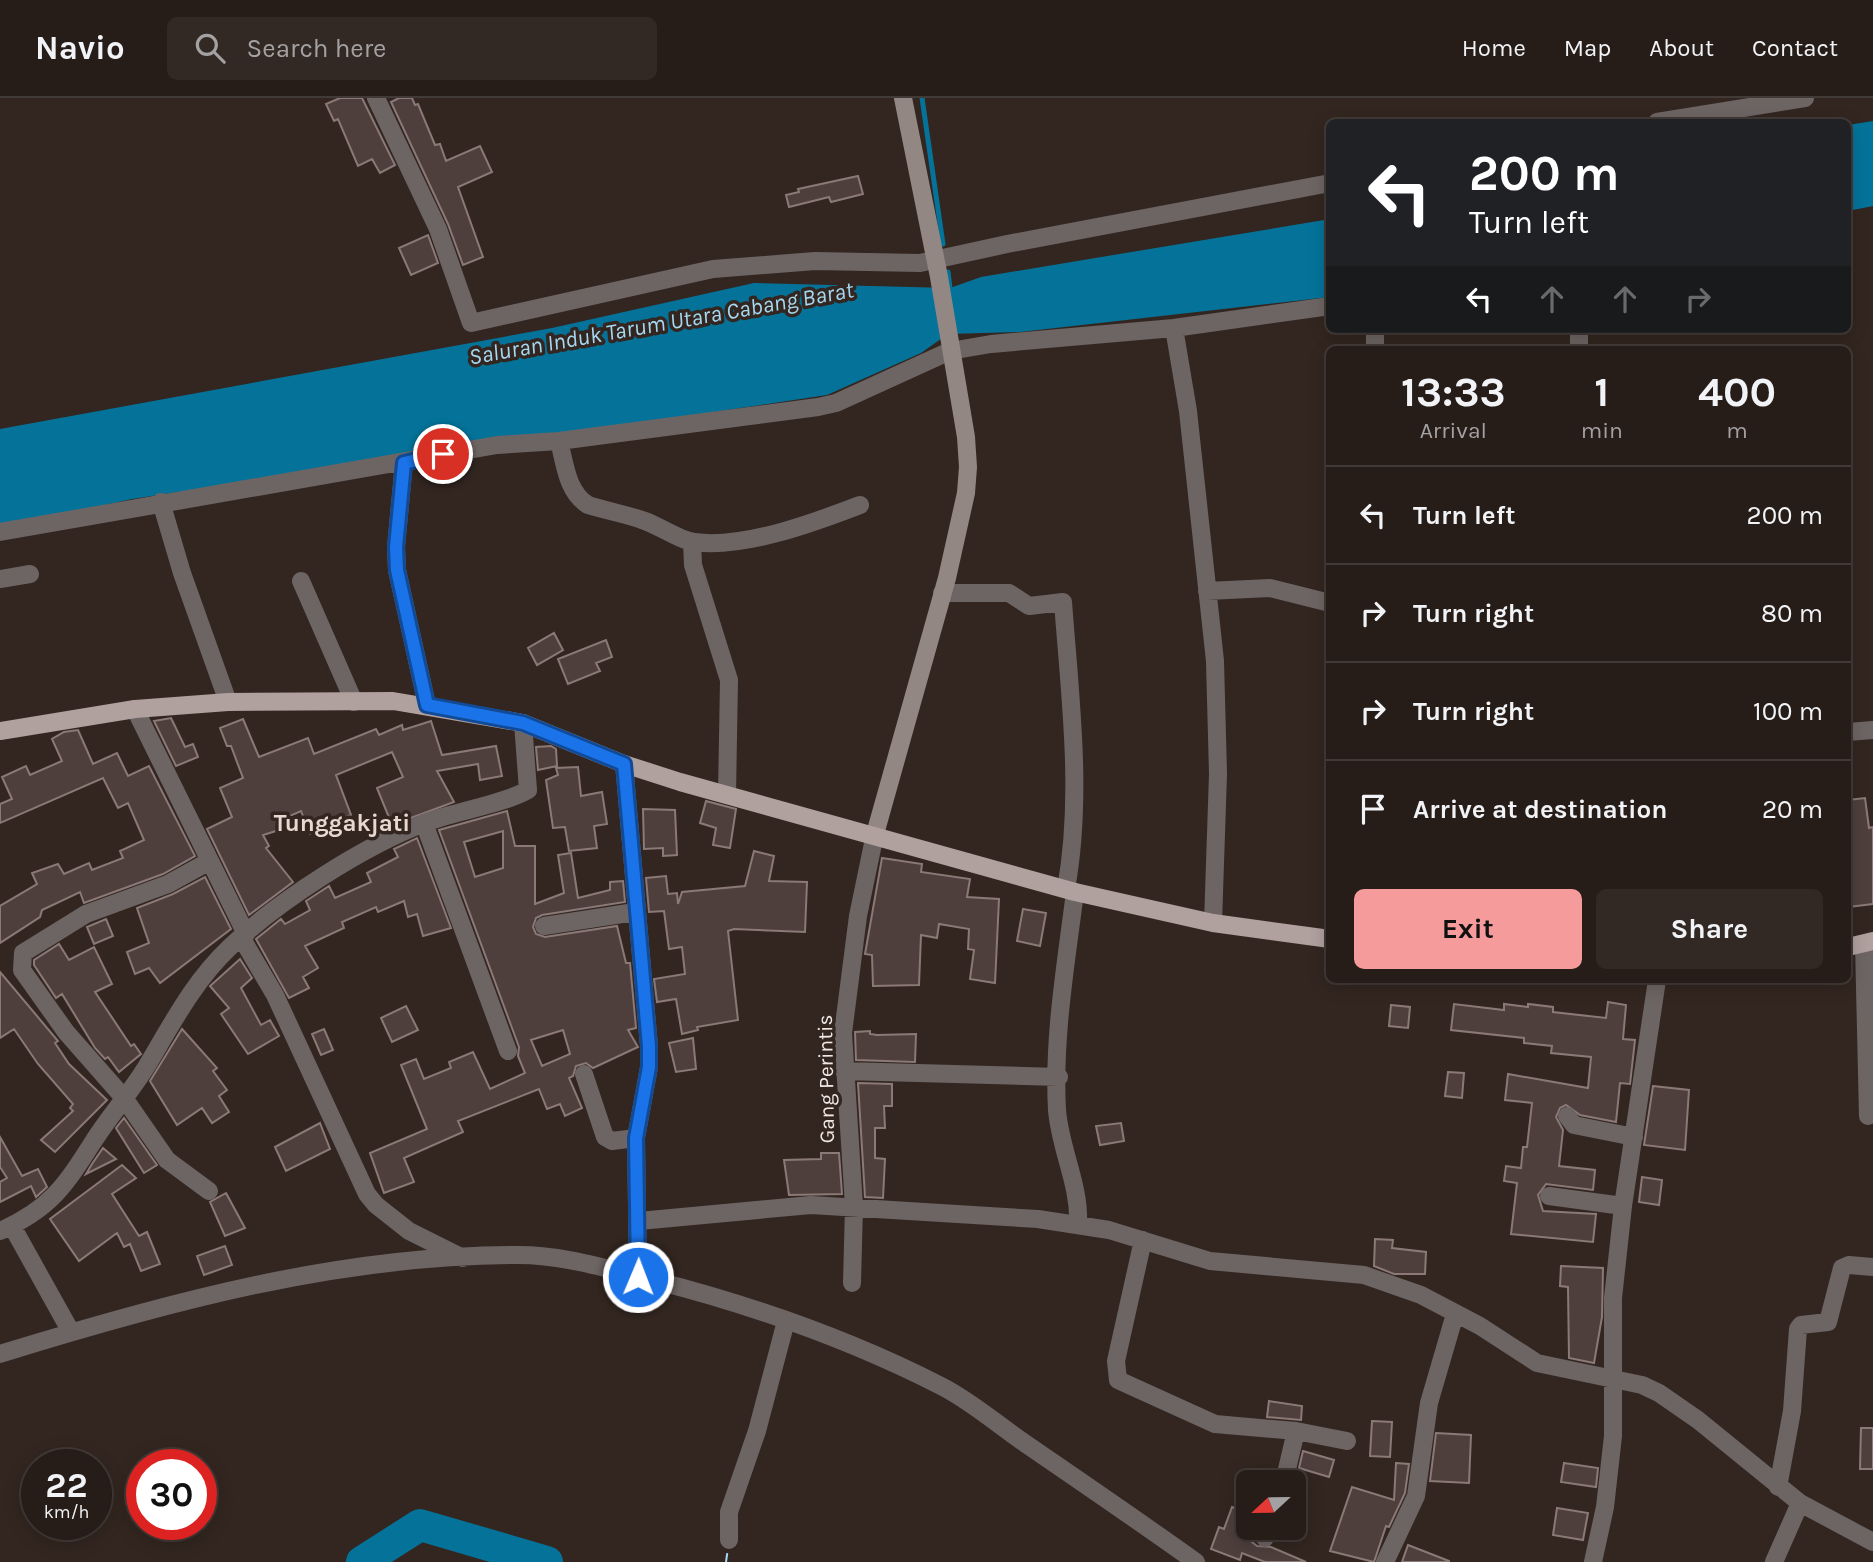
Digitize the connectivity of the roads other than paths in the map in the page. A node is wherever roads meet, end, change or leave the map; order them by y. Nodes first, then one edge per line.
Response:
1 (376, 98) edge
2 (903, 98) edge
3 (1805, 98) edge
4 (1676, 119) edge
5 (1326, 184) edge
6 (937, 269) junction
7 (1326, 307) edge
8 (1174, 328) junction
9 (949, 343) junction
10 (559, 441) junction
11 (404, 463) junction
12 (161, 502) junction
13 (860, 505) dead end
14 (0, 532) edge
15 (692, 542) junction
16 (30, 574) dead end
17 (0, 579) edge
18 (301, 581) dead end
19 (1208, 591) junction
20 (942, 593) junction
21 (1326, 602) edge
22 (228, 702) junction
23 (354, 702) junction
24 (427, 705) junction
25 (135, 709) junction
26 (523, 723) junction
27 (1873, 730) edge
28 (0, 731) edge
29 (1851, 732) edge
30 (624, 764) junction
31 (727, 795) junction
32 (424, 823) junction
33 (875, 834) junction
34 (208, 862) junction
35 (1071, 891) junction
36 (635, 912) junction
37 (1213, 923) junction
38 (544, 926) dead end
39 (244, 936) junction
40 (1326, 938) edge
41 (1862, 944) edge
42 (1657, 983) edge
43 (508, 1051) dead end
44 (844, 1070) junction
45 (584, 1074) dead end
46 (1059, 1077) junction
47 (124, 1098) junction
48 (1567, 1116) dead end
49 (1868, 1116) dead end
50 (1633, 1137) junction
51 (636, 1138) junction
52 (209, 1191) dead end
53 (1549, 1196) dead end
54 (853, 1206) junction
55 (1623, 1206) junction
56 (639, 1221) junction
57 (1078, 1224) junction
58 (3, 1229) edge
59 (1143, 1240) junction
60 (464, 1258) junction
61 (1873, 1268) edge
62 (638, 1277) junction
63 (852, 1283) dead end
64 (1455, 1314) junction
65 (786, 1321) junction
66 (71, 1332) junction
67 (0, 1354) edge
68 (1615, 1378) junction
69 (1296, 1431) junction
70 (1347, 1441) dead end
71 (1287, 1470) edge
72 (1778, 1487) junction
73 (1800, 1503) junction
74 (729, 1540) dead end
75 (1873, 1542) edge
76 (1196, 1562) edge
77 (1385, 1562) edge
78 (1594, 1562) edge
79 (1774, 1562) edge

1 - 6 street
2 - 6 street
3 - 4 street
5 - 6 street
6 - 9 street
7 - 8 street
8 - 9 street
8 - 19 street
9 - 10 street
9 - 20 street
10 - 11 street
10 - 15 street
11 - 12 street
11 - 24 street
12 - 14 street
12 - 22 street
13 - 15 street
15 - 31 street
16 - 17 street
18 - 23 street
19 - 21 street
19 - 37 street
20 - 33 street
20 - 35 street
22 - 23 main road
22 - 25 main road
23 - 24 main road
24 - 26 main road
25 - 28 main road
25 - 34 street
26 - 30 main road
26 - 32 street
27 - 29 street
30 - 31 main road
30 - 36 street
31 - 33 main road
32 - 39 street
32 - 43 street
33 - 35 main road
33 - 44 street, Gang Perintis
34 - 39 street
34 - 47 street
35 - 37 main road
35 - 46 street
36 - 38 street
36 - 51 street
37 - 40 main road
39 - 47 street
39 - 60 street
41 - 49 street
42 - 50 street
44 - 46 street
44 - 54 street, Gang Perintis
45 - 51 street
46 - 57 street
47 - 52 street
47 - 58 street
48 - 50 street
50 - 55 street
51 - 56 street
53 - 55 street
54 - 56 street
54 - 57 street
54 - 63 street, Gang Perintis
55 - 68 street
56 - 62 street
57 - 59 street
58 - 66 street
59 - 64 street
59 - 69 street
60 - 62 street
60 - 66 street
61 - 72 street
62 - 65 street
64 - 68 street
64 - 77 street
65 - 74 street
65 - 76 street
66 - 67 street
68 - 72 street
68 - 78 street
69 - 70 street
69 - 71 street
72 - 73 street
73 - 75 street
73 - 79 street

